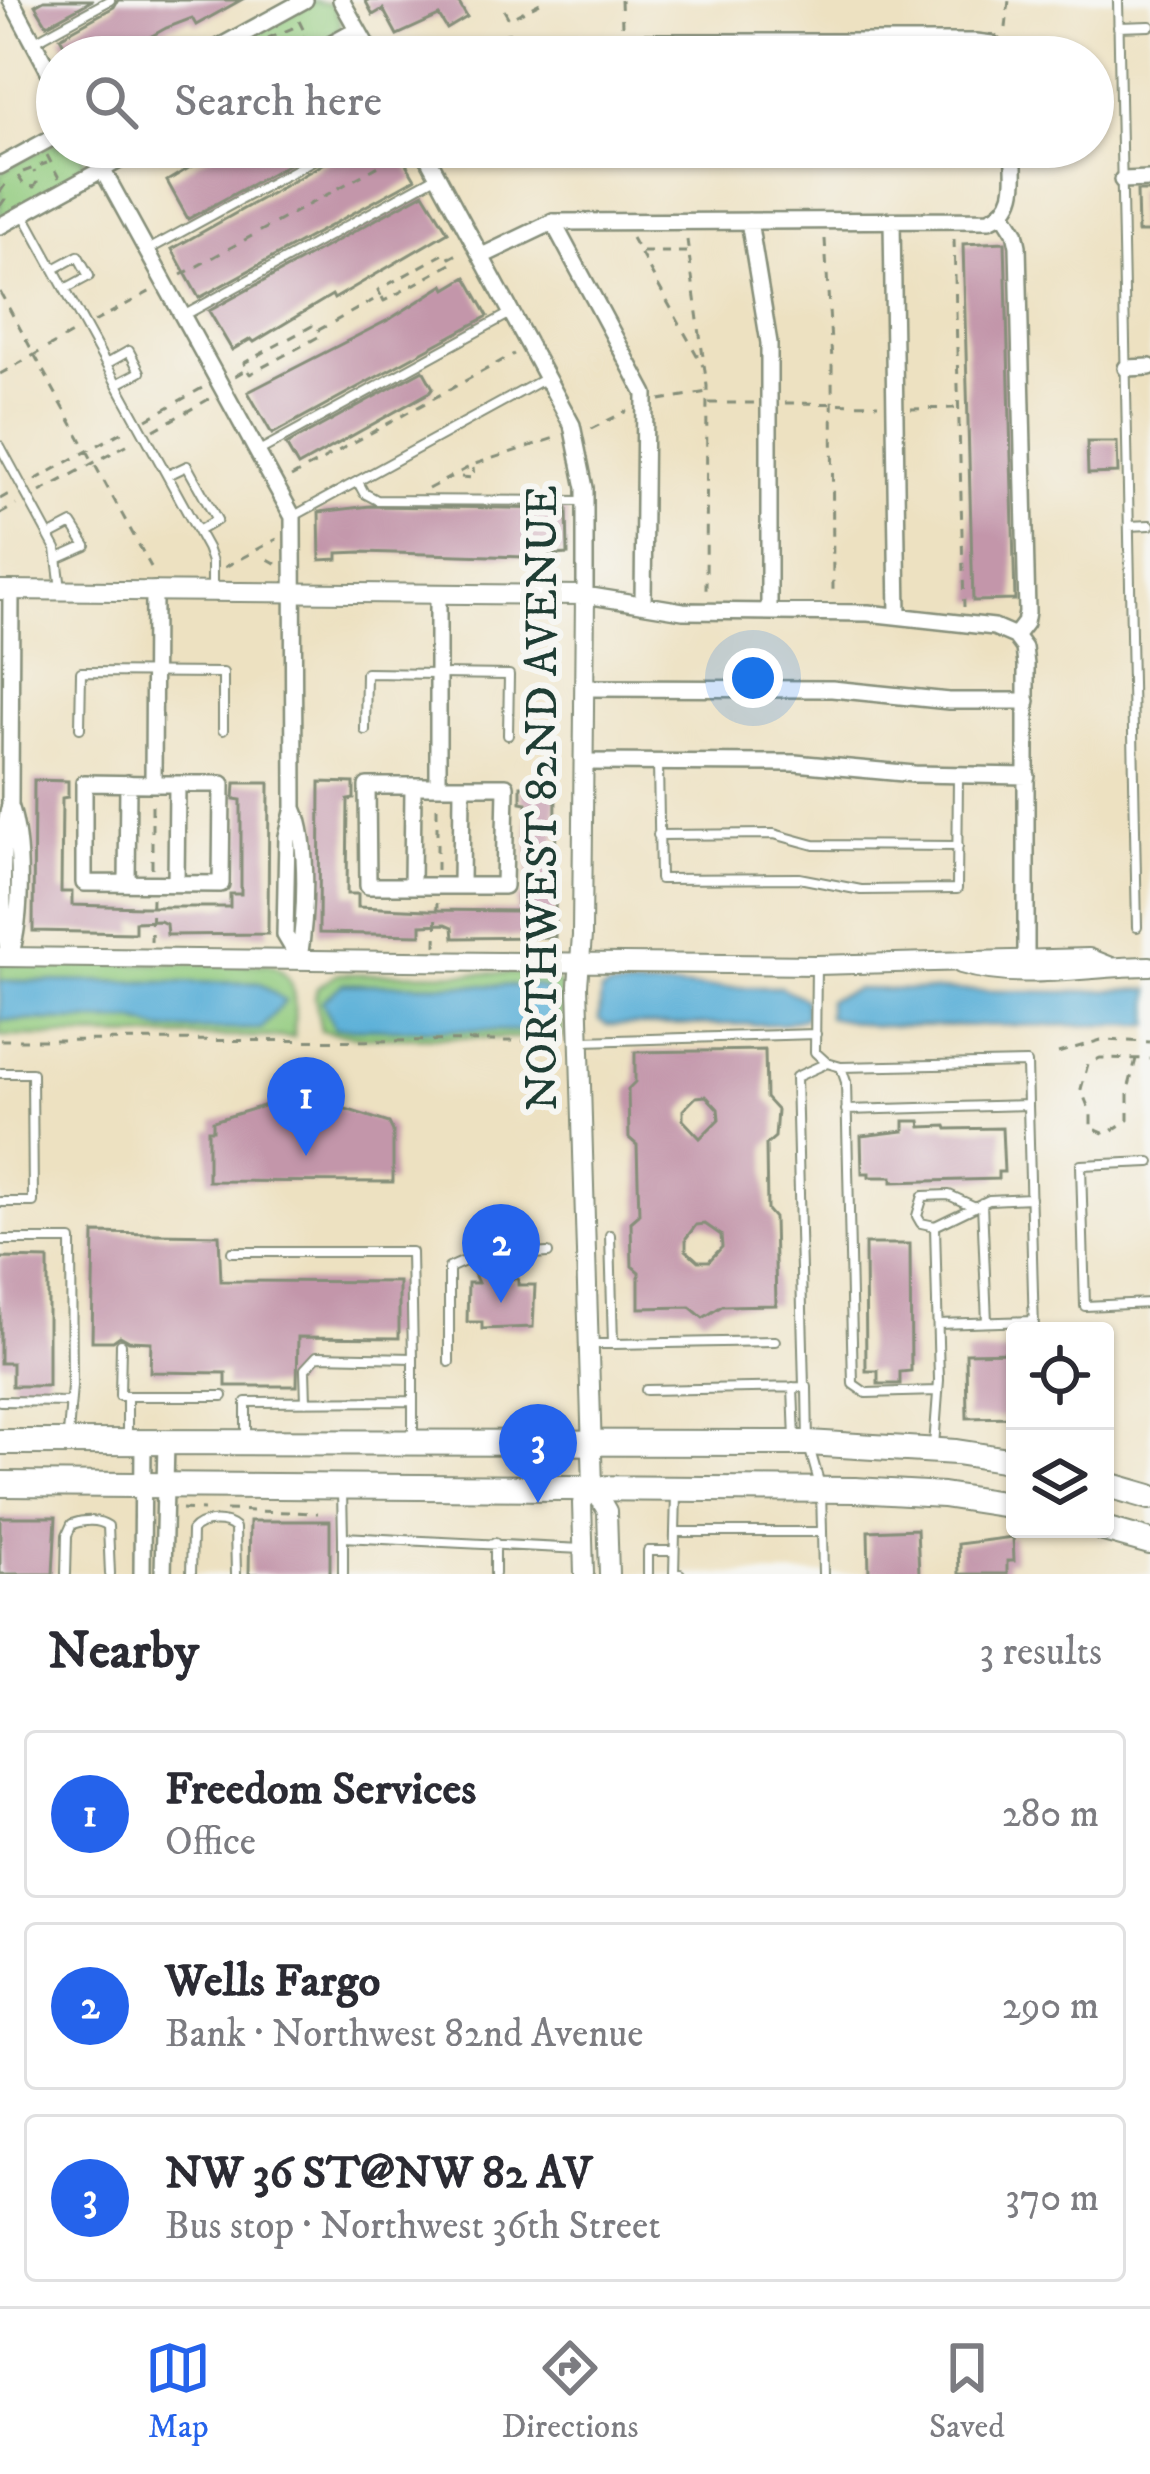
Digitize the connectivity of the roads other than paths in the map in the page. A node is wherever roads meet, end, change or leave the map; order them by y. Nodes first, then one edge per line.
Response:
1 (10, 0) edge
2 (110, 0) edge
3 (341, 0) edge
4 (1118, 0) edge
5 (302, 7) edge
6 (1150, 26) edge
7 (1118, 27) junction
8 (357, 29) junction
9 (44, 36) edge
10 (243, 36) edge
11 (344, 36) edge
12 (361, 36) edge
13 (36, 40) edge
14 (33, 42) junction
15 (36, 48) edge
16 (36, 150) edge
17 (0, 166) edge
18 (106, 168) edge
19 (298, 168) edge
20 (431, 168) edge
21 (1014, 168) edge
22 (103, 170) junction
23 (438, 176) junction
24 (1150, 179) edge
25 (1122, 180) junction
26 (23, 213) junction
27 (1004, 213) junction
28 (553, 221) junction
29 (749, 221) junction
30 (892, 221) junction
31 (0, 226) edge
32 (147, 250) junction
33 (482, 256) junction
34 (54, 269) junction
35 (65, 289) junction
36 (514, 311) junction
37 (183, 316) junction
38 (106, 364) junction
39 (1150, 367) edge
40 (1126, 368) junction
41 (548, 377) junction
42 (117, 385) junction
43 (0, 446) edge
44 (258, 452) junction
45 (167, 476) junction
46 (358, 482) junction
47 (586, 501) junction
48 (293, 517) junction
49 (1150, 525) edge
50 (1129, 526) junction
51 (198, 531) junction
52 (50, 536) junction
53 (59, 559) junction
54 (5, 589) edge
55 (61, 589) junction
56 (154, 590) junction
57 (212, 590) junction
58 (296, 592) junction
59 (438, 593) junction
60 (585, 596) junction
61 (643, 604) junction
62 (769, 612) junction
63 (898, 616) junction
64 (1015, 636) junction
65 (153, 672) junction
66 (438, 674) junction
67 (584, 688) junction
68 (1027, 701) junction
69 (80, 728) dead end
70 (223, 730) dead end
71 (365, 730) dead end
72 (508, 735) dead end
73 (5, 747) edge
74 (583, 763) junction
75 (658, 763) junction
76 (958, 775) junction
77 (1027, 776) junction
78 (128, 783) junction
79 (177, 784) junction
80 (413, 786) junction
81 (462, 786) junction
82 (152, 790) junction
83 (438, 792) junction
84 (1135, 809) junction
85 (1150, 817) edge
86 (658, 835) junction
87 (958, 846) junction
88 (127, 883) junction
89 (176, 884) junction
90 (412, 886) junction
91 (461, 886) junction
92 (1137, 928) dead end
93 (5, 957) edge
94 (1026, 957) junction
95 (299, 959) junction
96 (580, 961) junction
97 (962, 964) junction
98 (816, 965) junction
99 (1108, 966) junction
100 (1150, 966) edge
101 (816, 1034) junction
102 (579, 1041) junction
103 (827, 1063) junction
104 (841, 1067) junction
105 (0, 1073) edge
106 (1028, 1105) junction
107 (846, 1110) junction
108 (1150, 1162) edge
109 (1030, 1198) junction
110 (0, 1202) edge
111 (978, 1205) junction
112 (935, 1226) junction
113 (610, 1234) dead end
114 (0, 1240) edge
115 (232, 1252) dead end
116 (548, 1253) dead end
117 (482, 1257) dead end
118 (467, 1260) dead end
119 (1150, 1304) edge
120 (987, 1322) junction
121 (1034, 1322) edge
122 (938, 1324) junction
123 (1006, 1324) edge
124 (775, 1341) dead end
125 (121, 1344) dead end
126 (614, 1344) junction
127 (588, 1345) junction
128 (413, 1358) junction
129 (449, 1362) dead end
130 (801, 1387) junction
131 (646, 1390) dead end
132 (938, 1391) junction
133 (128, 1396) junction
134 (223, 1396) dead end
135 (0, 1400) edge
136 (413, 1401) junction
137 (69, 1402) junction
138 (306, 1402) junction
139 (0, 1442) edge
140 (67, 1442) junction
141 (146, 1443) junction
142 (246, 1443) junction
143 (802, 1443) junction
144 (413, 1444) junction
145 (591, 1445) junction
146 (934, 1451) junction
147 (1006, 1461) edge
148 (0, 1484) edge
149 (153, 1485) junction
150 (342, 1486) junction
151 (593, 1487) junction
152 (1114, 1487) edge
153 (676, 1488) junction
154 (820, 1490) junction
155 (1150, 1497) edge
156 (1006, 1505) edge
157 (1114, 1531) edge
158 (675, 1532) junction
159 (821, 1532) junction
160 (343, 1537) junction
161 (1144, 1537) edge
162 (495, 1544) junction
163 (583, 1550) junction
164 (674, 1551) junction
165 (66, 1574) edge
166 (110, 1574) edge
167 (142, 1574) edge
168 (163, 1574) edge
169 (191, 1574) edge
170 (236, 1574) edge
171 (343, 1574) edge
172 (494, 1574) edge
173 (584, 1574) edge
174 (609, 1574) edge
175 (648, 1574) edge
176 (680, 1574) edge
177 (823, 1574) edge

1 - 14 street
2 - 9 lane
3 - 8 street
4 - 7 lane
5 - 10 street
6 - 7 lane
7 - 25 lane
8 - 11 street
8 - 12 street
13 - 14 lane
14 - 15 street
16 - 17 street
18 - 22 street
19 - 32 lane
20 - 23 street, NORTHWEST 82ND AVENUE
21 - 27 street
22 - 26 street
22 - 32 street
23 - 33 street, NORTHWEST 82ND AVENUE
23 - 37 lane
24 - 25 street
25 - 40 lane
26 - 31 street
26 - 34 lane
27 - 30 street
27 - 64 street
28 - 29 street
28 - 33 street
28 - 61 street
29 - 30 street
29 - 62 street
30 - 63 street
32 - 37 street
33 - 36 street, NORTHWEST 82ND AVENUE
34 - 35 lane
34 - 35 lane
35 - 38 lane
36 - 41 street, NORTHWEST 82ND AVENUE
36 - 44 lane
37 - 44 street
38 - 42 lane
38 - 42 lane
39 - 40 street
40 - 50 lane
41 - 46 lane
41 - 47 street, NORTHWEST 82ND AVENUE
42 - 45 lane
43 - 52 lane
44 - 48 street
45 - 51 lane
45 - 51 lane
46 - 47 lane
46 - 48 lane
47 - 60 street, NORTHWEST 82ND AVENUE
48 - 58 street
49 - 50 lane
50 - 84 lane
51 - 57 lane
52 - 53 lane
52 - 53 lane
53 - 55 lane
54 - 55 street
54 - 73 street
55 - 56 street
56 - 57 street
56 - 65 street
57 - 58 street
58 - 59 street
58 - 95 street
59 - 60 street
59 - 66 street
60 - 61 street
60 - 67 street, NORTHWEST 82ND AVENUE
61 - 62 street
62 - 63 street
63 - 64 street
64 - 68 street
65 - 69 lane
65 - 70 lane
65 - 82 street
66 - 71 lane
66 - 72 lane
66 - 83 street
67 - 68 street
67 - 74 street, NORTHWEST 82ND AVENUE
68 - 77 street
73 - 93 street
74 - 75 street
74 - 96 street, NORTHWEST 82ND AVENUE
75 - 76 street
75 - 86 lane
76 - 77 street
76 - 87 lane
77 - 94 street
78 - 82 street
78 - 88 street
78 - 88 street
79 - 82 street
79 - 89 street
79 - 89 street
80 - 83 street
80 - 90 street
80 - 90 street
81 - 83 street
81 - 91 street
81 - 91 street
84 - 85 lane
84 - 92 lane
86 - 87 lane
86 - 87 lane
88 - 89 street
90 - 91 street
93 - 95 street
94 - 97 street
94 - 99 street
95 - 96 street
96 - 98 street
96 - 102 street, NORTHWEST 82ND AVENUE
97 - 98 street
97 - 99 street
98 - 101 lane
99 - 100 street
101 - 102 lane
101 - 103 lane
102 - 127 street, NORTHWEST 82ND AVENUE
103 - 104 lane
103 - 130 lane
104 - 106 lane
104 - 107 lane
105 - 110 lane
106 - 107 lane
106 - 109 lane
107 - 132 lane
108 - 119 lane
109 - 111 lane
109 - 121 lane
111 - 112 lane
111 - 112 lane
111 - 120 lane
112 - 122 lane
113 - 126 lane
114 - 137 lane
115 - 128 lane
116 - 117 lane
118 - 129 lane
120 - 122 lane
120 - 123 lane
122 - 132 lane
124 - 126 lane
125 - 133 lane
126 - 127 lane
127 - 145 street, NORTHWEST 82ND AVENUE
128 - 136 lane
128 - 138 lane
130 - 131 lane
130 - 143 lane
132 - 146 lane
133 - 134 lane
133 - 141 lane
135 - 137 lane
136 - 138 lane
136 - 144 lane
137 - 140 lane
138 - 142 lane
139 - 140 main road
140 - 141 main road
141 - 142 main road
141 - 149 street
142 - 144 main road
143 - 145 main road
143 - 146 main road
143 - 154 lane
144 - 145 main road
145 - 151 street, NORTHWEST 82ND AVENUE
146 - 147 main road
148 - 149 main road
149 - 150 main road
149 - 167 street
149 - 168 street
150 - 151 main road
150 - 160 lane
151 - 153 main road
151 - 163 street, NORTHWEST 82ND AVENUE
151 - 174 street, NORTHWEST 82ND AVENUE
152 - 155 main road
153 - 154 main road
153 - 158 lane
154 - 156 main road
154 - 159 lane
157 - 161 main road
158 - 159 lane
158 - 164 lane
159 - 177 lane
160 - 162 lane
160 - 171 lane
162 - 163 lane
162 - 172 lane
163 - 173 street, NORTHWEST 82ND AVENUE
164 - 175 lane
164 - 176 lane
165 - 166 lane
169 - 170 lane

